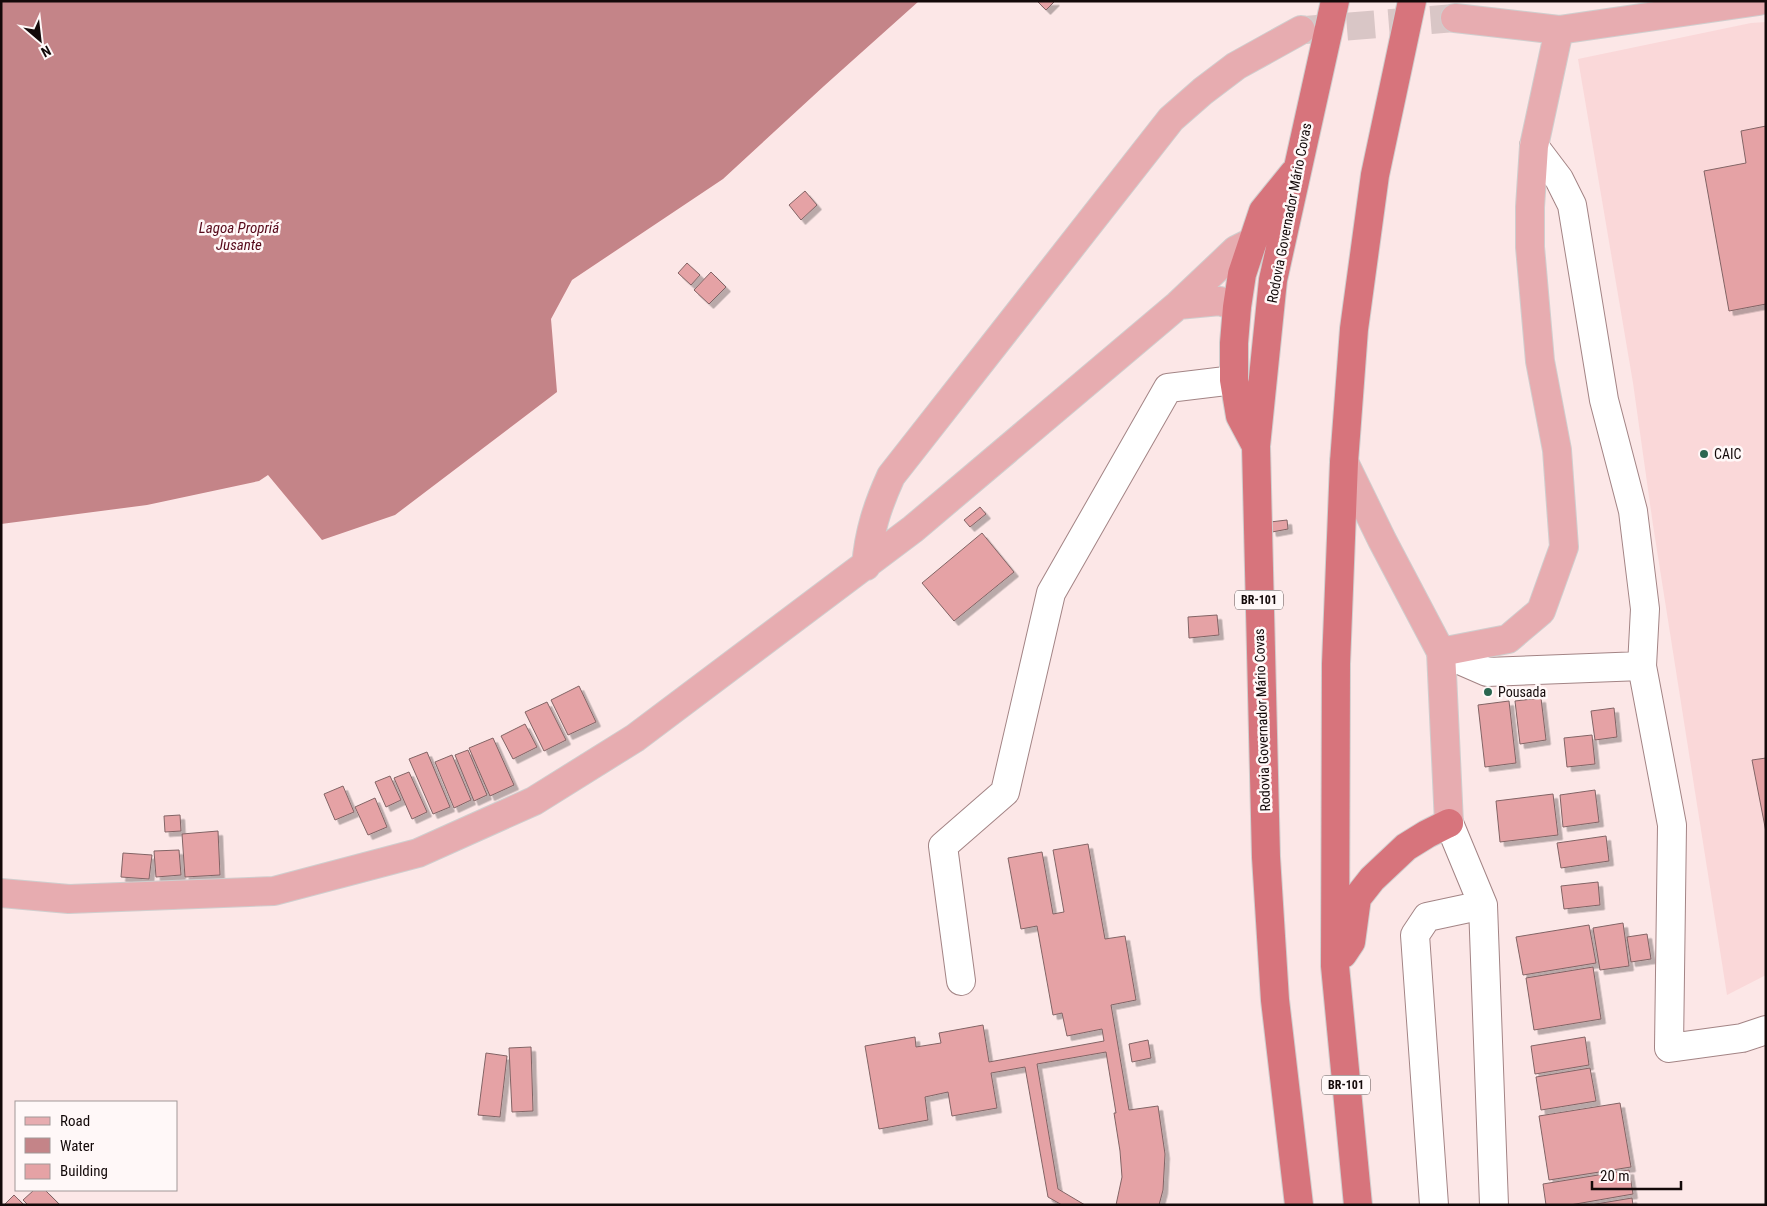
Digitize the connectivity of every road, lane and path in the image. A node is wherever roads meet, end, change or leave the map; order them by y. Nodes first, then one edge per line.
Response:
1 (1335, 1) edge
2 (1412, 1) edge
3 (1759, 1) edge
4 (1455, 18) tunnel mouth
5 (1302, 30) tunnel mouth
6 (1559, 30) junction
7 (1534, 146) junction
8 (1297, 169) junction
9 (1252, 242) junction
10 (1178, 305) junction
11 (1237, 307) junction
12 (1234, 380) junction
13 (1256, 446) junction
14 (1344, 462) junction
15 (866, 566) junction
16 (1441, 652) junction
17 (1642, 666) junction
18 (1449, 823) junction
19 (1, 893) edge
20 (1483, 905) junction
21 (1335, 966) junction
22 (961, 981) dead end
23 (1766, 1030) edge
24 (1299, 1205) edge
25 (1358, 1205) edge
26 (1434, 1205) edge
27 (1494, 1205) edge

1 - 8 highway, Rodovia Governador Mário Covas / BR-101
2 - 14 highway, BR-101
3 - 6 main road
4 - 6 main road
5 - 15 main road
6 - 7 main road
7 - 16 main road
7 - 17 street
8 - 9 highway
8 - 13 highway, Rodovia Governador Mário Covas / BR-101
9 - 10 main road
9 - 11 highway
10 - 11 main road
10 - 15 main road
11 - 12 highway
12 - 13 highway
12 - 22 street
13 - 24 highway, Rodovia Governador Mário Covas / BR-101
14 - 16 main road
14 - 21 highway, BR-101
15 - 19 main road
16 - 17 street
16 - 18 main road
17 - 23 street
18 - 20 street
18 - 21 highway
20 - 26 street
20 - 27 street
21 - 25 highway, BR-101

